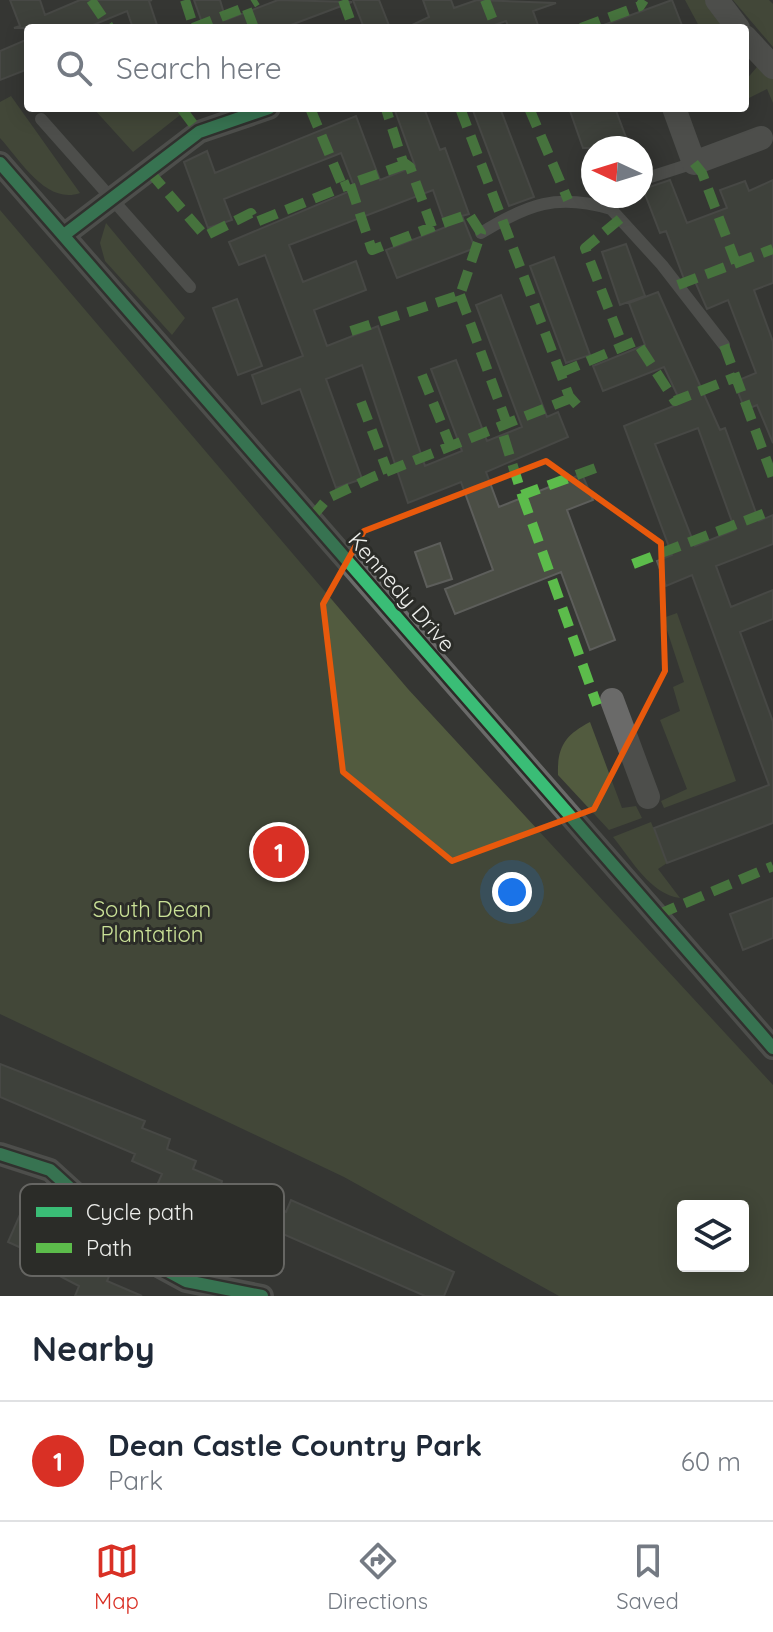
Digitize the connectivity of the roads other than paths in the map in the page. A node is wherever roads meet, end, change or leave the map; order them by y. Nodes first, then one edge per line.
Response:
1 (717, 0) edge
2 (734, 24) edge
3 (749, 44) edge
4 (773, 67) edge
5 (257, 112) edge
6 (675, 112) edge
7 (41, 119) dead end
8 (761, 138) dead end
9 (0, 163) edge
10 (694, 163) junction
11 (653, 176) edge
12 (113, 197) junction
13 (611, 209) joint
14 (481, 233) dead end
15 (64, 235) junction
16 (190, 287) dead end
17 (724, 345) dead end
18 (612, 700) dead end
19 (648, 797) dead end
20 (773, 1048) edge
21 (0, 1154) edge
22 (65, 1184) edge
23 (177, 1276) edge
24 (262, 1296) edge

1 - 2 street
3 - 4 street
5 - 12 street
6 - 10 street
7 - 12 lane
8 - 10 street
9 - 15 street, Kennedy Drive
10 - 11 lane
12 - 15 street
12 - 16 lane
13 - 14 lane
13 - 17 lane
15 - 20 street, Kennedy Drive
18 - 19 street
21 - 22 street
23 - 24 street

